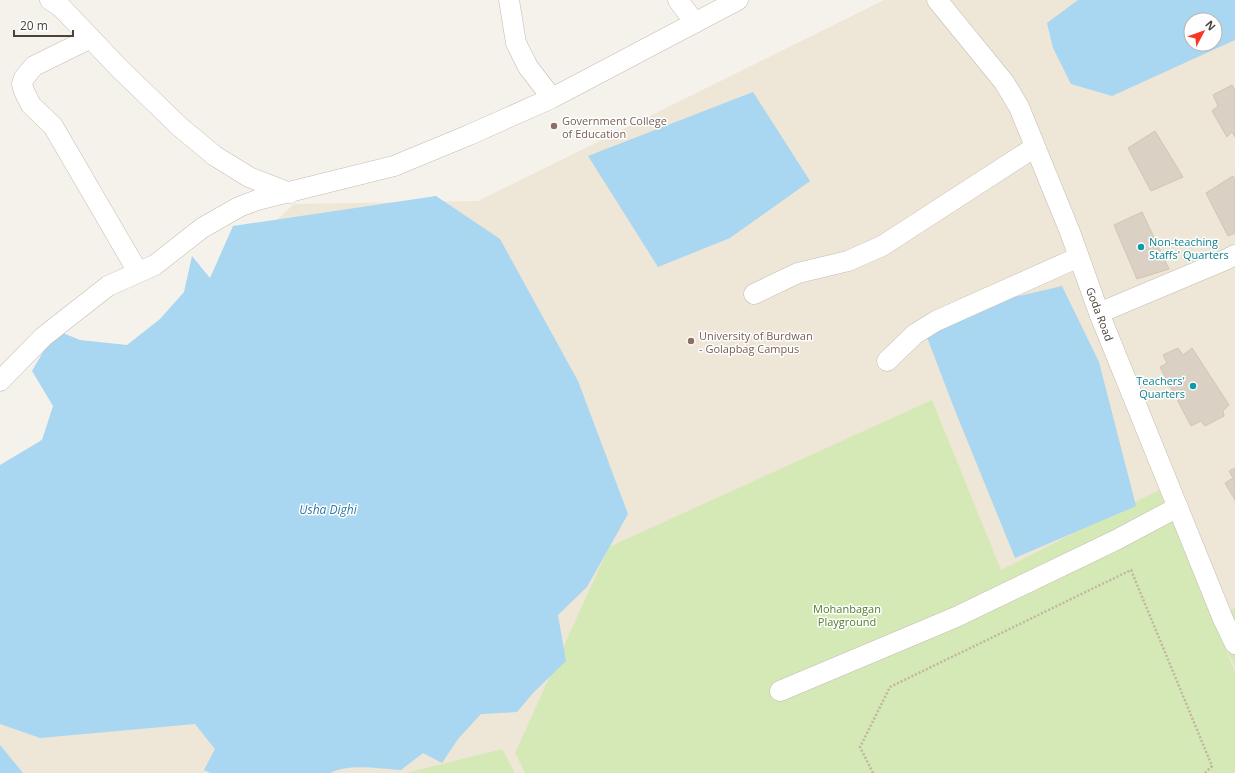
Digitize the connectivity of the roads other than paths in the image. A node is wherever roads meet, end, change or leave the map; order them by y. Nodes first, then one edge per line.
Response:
1 (50, 0) edge
2 (509, 0) edge
3 (678, 0) edge
4 (738, 0) edge
5 (937, 0) edge
6 (695, 23) junction
7 (90, 38) junction
8 (552, 98) junction
9 (1035, 147) junction
10 (290, 193) junction
11 (1235, 255) edge
12 (1079, 256) junction
13 (138, 272) junction
14 (754, 294) dead end
15 (1099, 313) junction
16 (887, 361) dead end
17 (0, 381) edge
18 (1178, 508) junction
19 (1229, 616) edge
20 (1235, 644) edge
21 (780, 691) dead end

1 - 7 street
2 - 8 street
3 - 6 street
4 - 6 street
5 - 9 street, Goda Road
6 - 8 street
7 - 10 street
7 - 13 street
8 - 10 street
9 - 12 street, Goda Road
9 - 14 street
10 - 13 street
11 - 15 street
12 - 15 street, Goda Road
12 - 16 street
13 - 17 street
15 - 18 street, Goda Road
18 - 19 street, Goda Road
18 - 21 street
19 - 20 street, Goda Road

